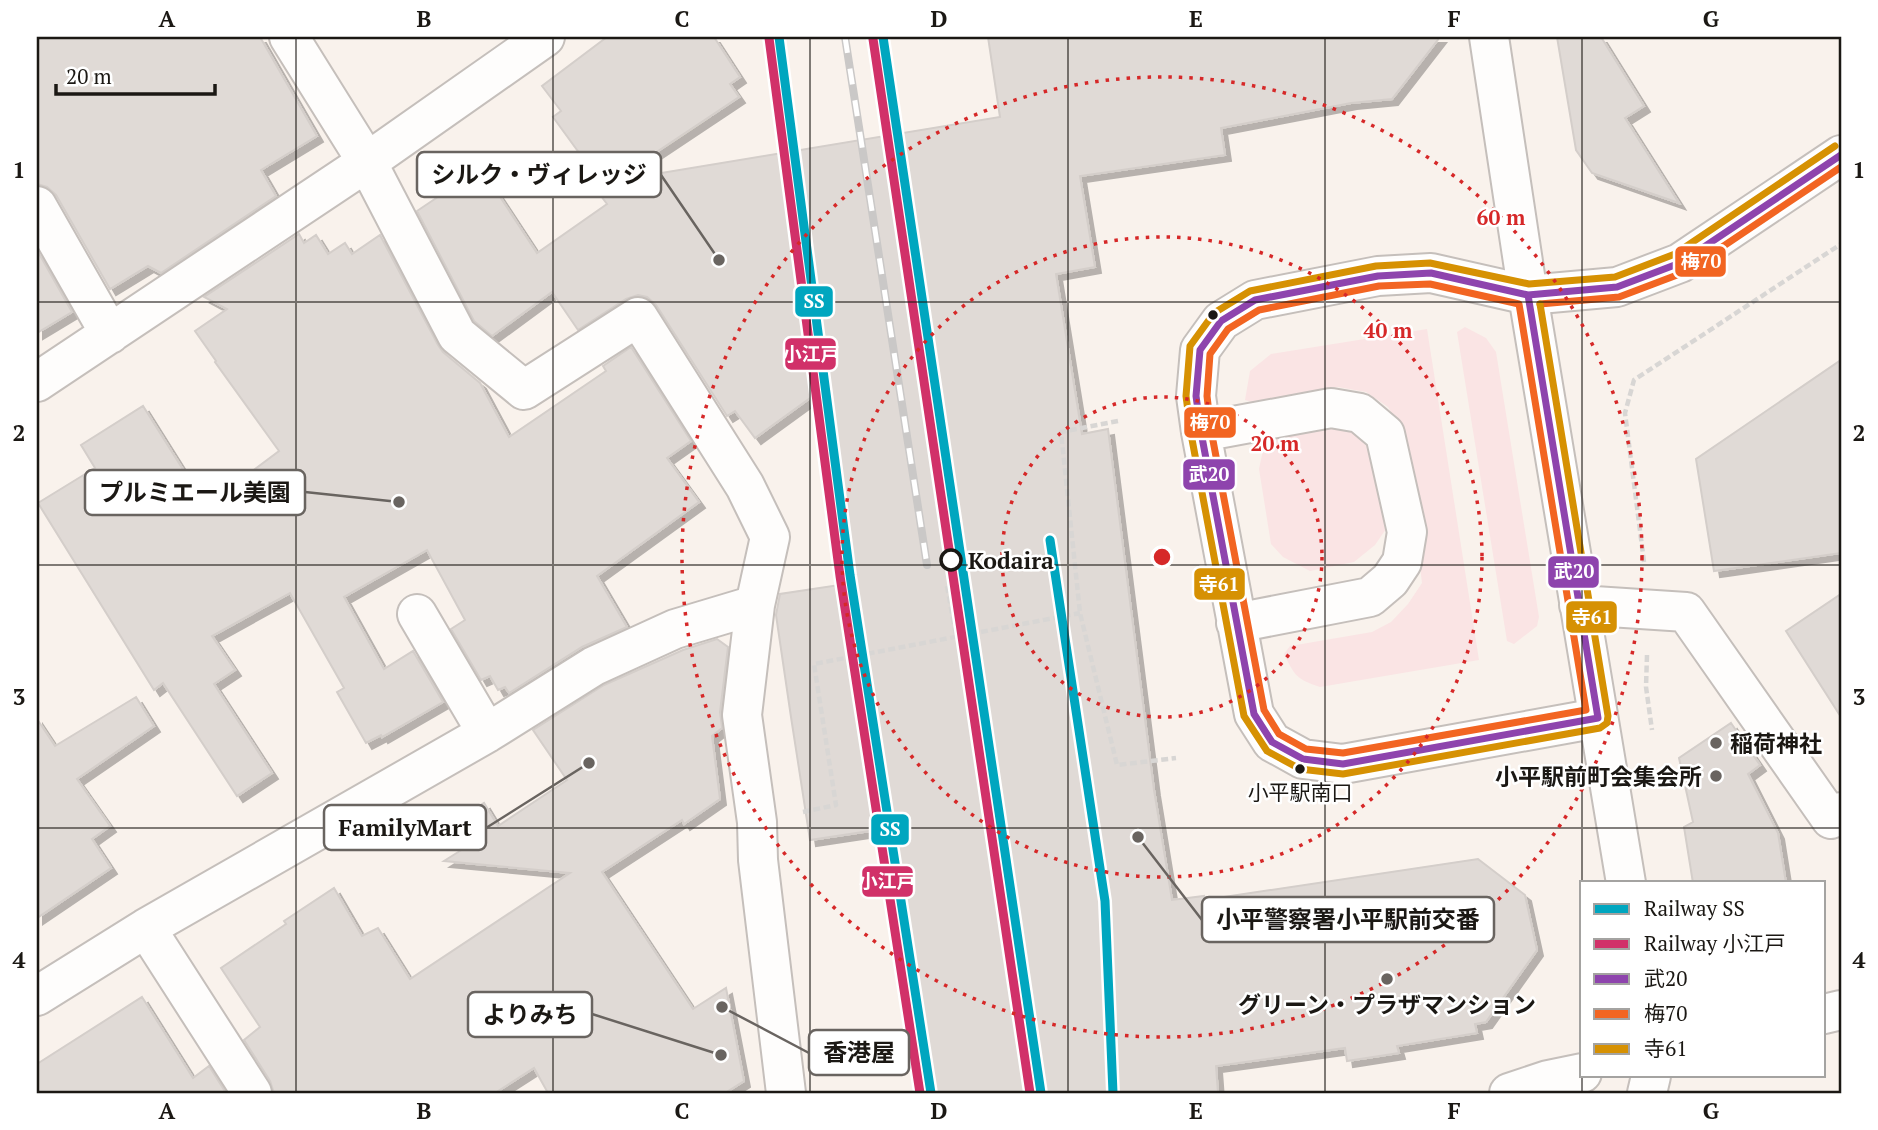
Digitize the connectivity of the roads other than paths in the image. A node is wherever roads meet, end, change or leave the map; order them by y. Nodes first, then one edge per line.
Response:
1 (289, 37) edge
2 (545, 37) edge
3 (1489, 37) edge
4 (1841, 155) edge
5 (367, 162) junction
6 (37, 206) edge
7 (1528, 295) junction
8 (110, 334) junction
9 (37, 382) edge
10 (1201, 432) junction
11 (755, 605) junction
12 (1579, 605) junction
13 (417, 614) dead end
14 (1236, 623) junction
15 (1598, 718) junction
16 (487, 733) junction
17 (1841, 812) edge
18 (1626, 881) edge
19 (146, 928) junction
20 (37, 996) edge
21 (1580, 1073) edge
22 (252, 1093) edge
23 (786, 1093) edge
24 (1509, 1093) edge

1 - 5 street
2 - 5 street
3 - 7 street
4 - 7 street
5 - 8 street
5 - 11 street
6 - 8 street
7 - 10 street
7 - 12 street
8 - 9 street
10 - 14 street
10 - 14 street
11 - 16 street
11 - 23 street
12 - 15 street
12 - 17 street
13 - 16 street
14 - 15 street
15 - 18 street
16 - 19 street
19 - 20 street
19 - 22 street
21 - 24 street

